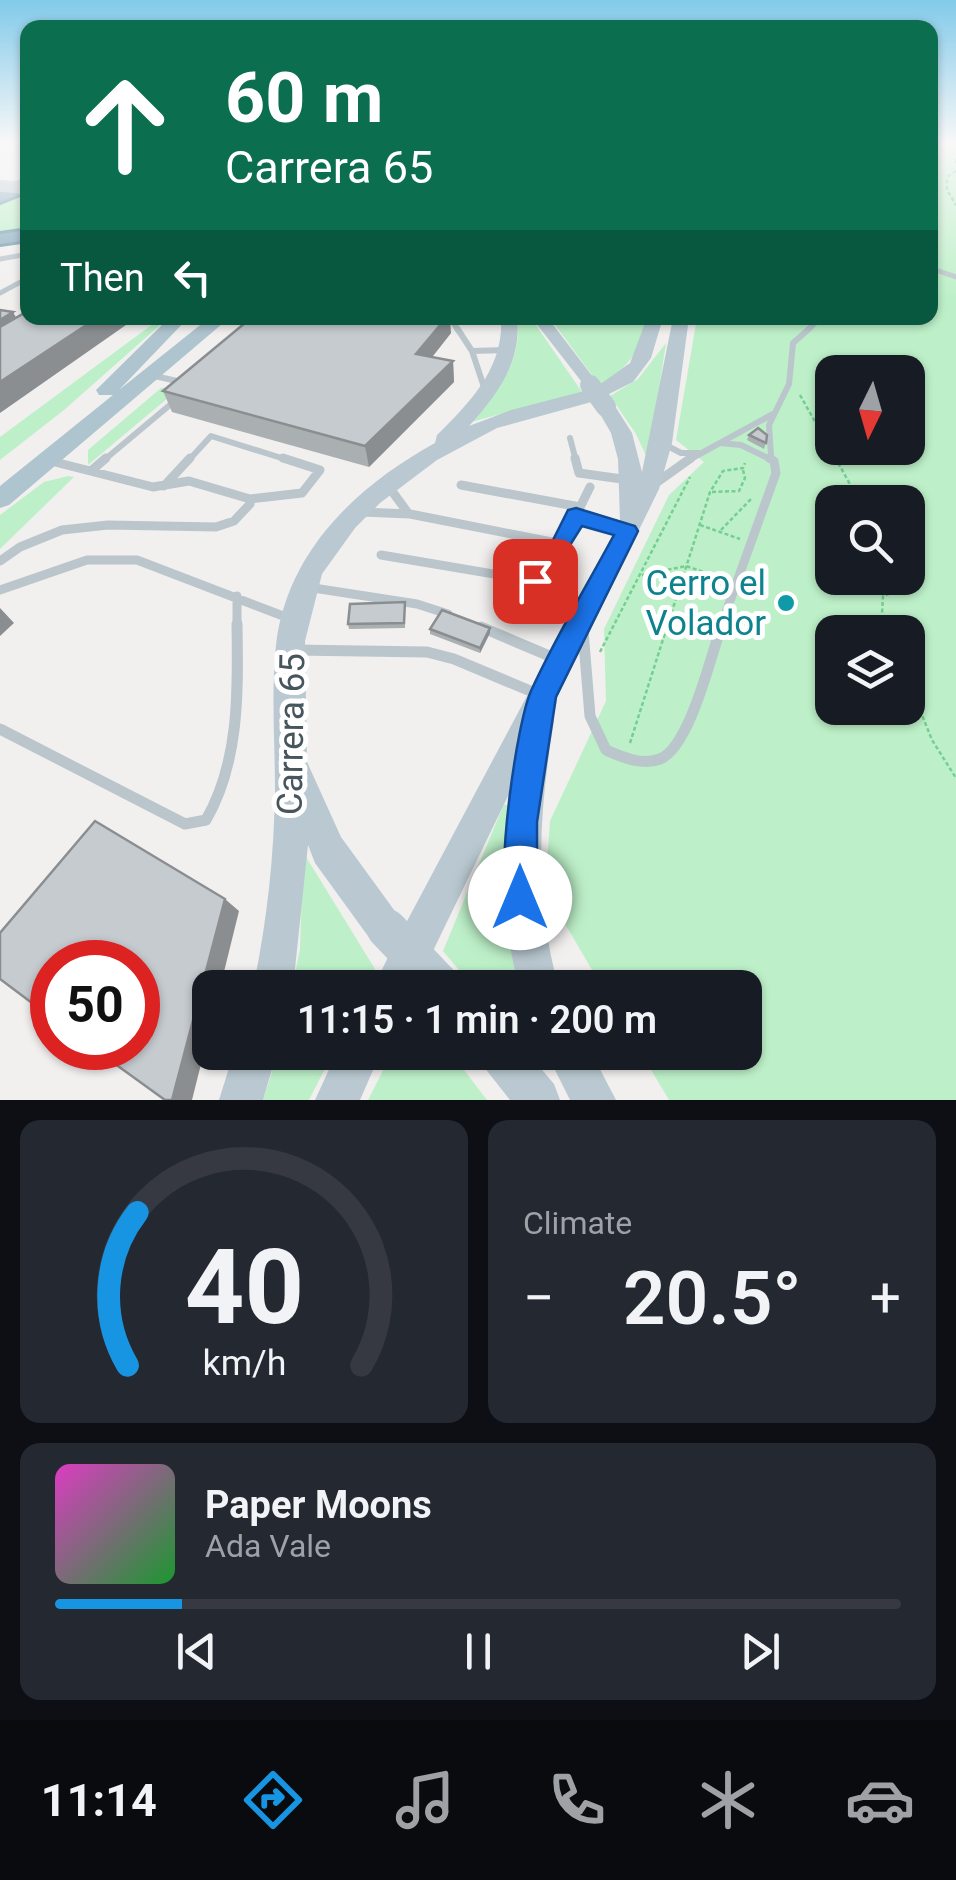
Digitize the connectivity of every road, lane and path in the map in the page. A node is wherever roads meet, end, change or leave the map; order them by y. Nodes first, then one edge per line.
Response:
1 (955, 277) edge
2 (954, 286) edge
3 (193, 325) edge
4 (196, 325) edge
5 (230, 325) edge
6 (455, 325) edge
7 (509, 325) edge
8 (545, 325) edge
9 (653, 325) edge
10 (680, 325) edge
11 (813, 325) edge
12 (509, 350) junction
13 (472, 351) junction
14 (150, 375) junction
15 (790, 384) junction
16 (485, 390) junction
17 (775, 412) junction
18 (570, 438) dead end
19 (662, 442) junction
20 (720, 443) junction
21 (752, 449) junction
22 (702, 453) junction
23 (46, 460) junction
24 (774, 461) junction
25 (418, 464) junction
26 (743, 468) junction
27 (91, 471) junction
28 (0, 475) edge
29 (692, 475) dead end
30 (461, 485) dead end
31 (640, 485) junction
32 (851, 485) edge
33 (163, 487) junction
34 (389, 487) junction
35 (590, 487) dead end
36 (710, 492) junction
37 (0, 498) edge
38 (751, 498) dead end
39 (250, 499) junction
40 (358, 512) junction
41 (578, 512) junction
42 (410, 514) junction
43 (699, 525) junction
44 (627, 531) junction
45 (719, 532) junction
46 (751, 543) junction
47 (562, 544) junction
48 (381, 555) dead end
49 (0, 561) edge
50 (686, 566) junction
51 (639, 575) junction
52 (736, 584) junction
53 (304, 587) junction
54 (0, 590) edge
55 (237, 596) junction
56 (460, 618) edge
57 (582, 618) junction
58 (476, 625) edge
59 (293, 635) junction
60 (598, 656) dead end
61 (561, 660) junction
62 (542, 696) junction
63 (925, 722) edge
64 (0, 729) edge
65 (630, 742) dead end
66 (291, 760) junction
67 (956, 778) edge
68 (276, 970) edge
69 (402, 970) edge
70 (426, 970) edge
71 (535, 970) edge
72 (250, 1070) edge
73 (351, 1070) edge
74 (514, 1070) edge
75 (577, 1070) edge
76 (240, 1100) edge
77 (336, 1100) edge
78 (538, 1100) edge
79 (594, 1100) edge

1 - 2 lane
3 - 28 main road
4 - 14 main road
5 - 14 main road
6 - 13 lane
7 - 12 main road
8 - 31 main road, bridge
9 - 25 main road, Carrera 65
10 - 19 main road
11 - 15 lane
12 - 13 lane
12 - 16 main road
13 - 16 lane
14 - 23 main road
14 - 27 lane
15 - 17 lane
15 - 32 path
16 - 25 main road
17 - 20 lane
17 - 24 lane
18 - 31 lane
19 - 22 lane
19 - 31 main road
20 - 21 lane
20 - 22 lane
21 - 24 lane
21 - 26 path
22 - 31 lane
23 - 27 lane
23 - 37 main road
24 - 46 lane
25 - 34 main road, Carrera 65
26 - 36 path
26 - 36 path
27 - 33 lane
29 - 51 path
30 - 41 lane
31 - 44 main road
33 - 39 lane
33 - 39 lane
34 - 40 main road, Carrera 65
34 - 42 lane
35 - 41 lane
36 - 43 path
38 - 45 path
39 - 49 lane
40 - 42 lane
40 - 53 main road, Carrera 65
41 - 44 lane
41 - 47 lane
42 - 47 lane
43 - 45 path
43 - 50 path
44 - 57 main road
45 - 46 path
46 - 52 lane
47 - 48 lane
50 - 51 path
50 - 52 path
50 - 65 path
51 - 60 path
52 - 57 lane
53 - 56 lane
53 - 59 main road, Carrera 65
54 - 55 lane
55 - 59 lane
55 - 64 lane
57 - 61 main road
58 - 61 lane
59 - 62 lane
59 - 66 main road, Carrera 65
61 - 62 main road
62 - 69 main road
62 - 71 main road
63 - 67 path
66 - 68 main road, Carrera 65
66 - 70 main road, bridge
72 - 76 main road
73 - 77 main road
74 - 78 main road
75 - 79 main road

